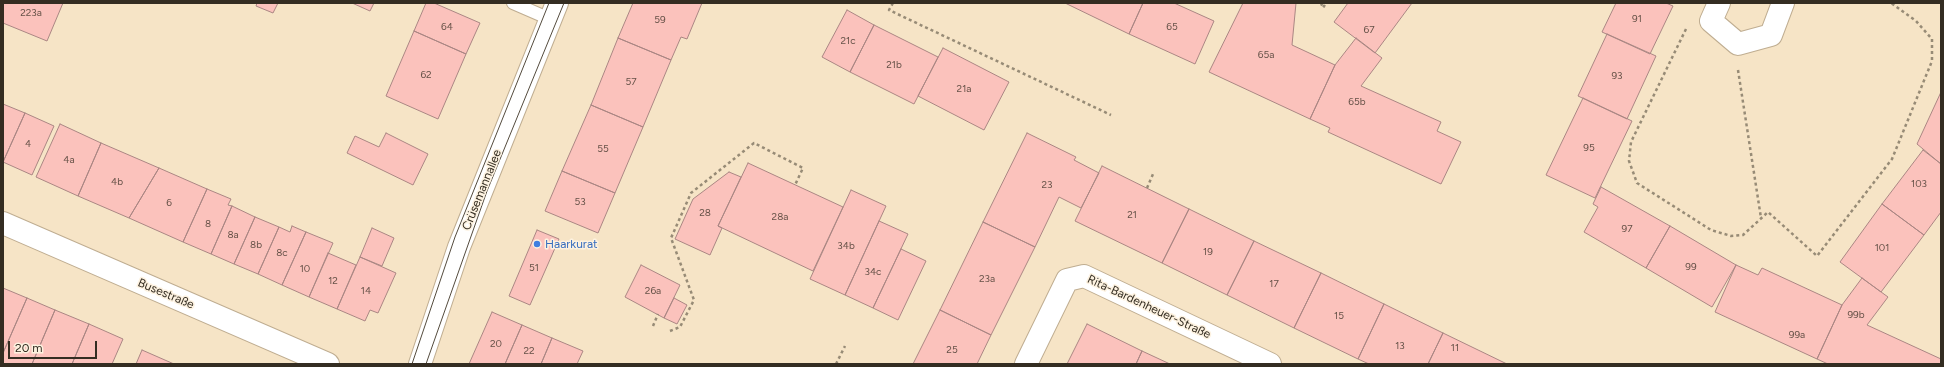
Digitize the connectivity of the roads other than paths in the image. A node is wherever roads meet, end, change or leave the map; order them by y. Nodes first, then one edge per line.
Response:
1 (513, 3) edge
2 (1783, 3) edge
3 (554, 11) edge
4 (1715, 12) edge
5 (3, 223) edge
6 (328, 364) edge
7 (420, 364) edge
8 (1026, 364) edge
9 (1270, 364) edge

1 - 3 lane, Crüsemannallee
2 - 4 street
3 - 7 street, Crüsemannallee
5 - 6 street, Busestraße
8 - 9 street, Rita-Bardenheuer-Straße

